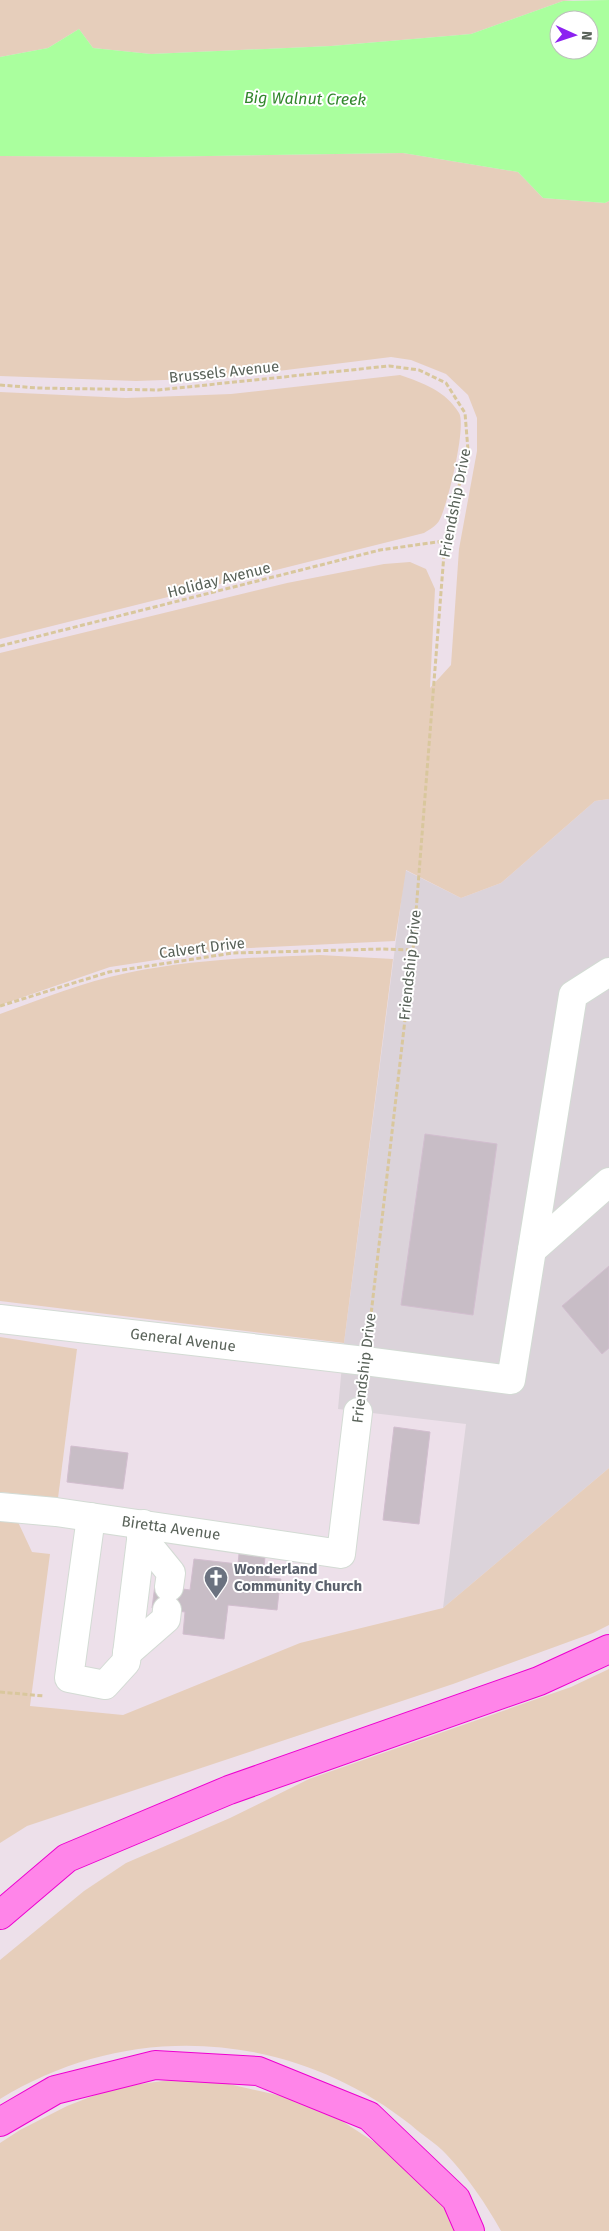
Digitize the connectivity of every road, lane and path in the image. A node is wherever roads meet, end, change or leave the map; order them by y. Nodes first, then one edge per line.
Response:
1 (446, 383) joint
2 (0, 385) edge
3 (445, 541) junction
4 (0, 646) edge
5 (413, 950) junction
6 (609, 972) edge
7 (0, 1006) edge
8 (609, 1182) edge
9 (532, 1250) junction
10 (0, 1319) edge
11 (365, 1361) junction
12 (358, 1412) dead end
13 (0, 1507) edge
14 (91, 1517) junction
15 (142, 1530) junction
16 (341, 1554) joint
17 (609, 1649) edge
18 (127, 1654) junction
19 (0, 1915) edge
20 (0, 2122) edge
21 (470, 2231) edge

1 - 2 path, Brussels Avenue
1 - 3 path, Friendship Drive
3 - 4 path, Holiday Avenue
3 - 5 path, Friendship Drive
5 - 7 path, Calvert Drive
5 - 11 path, Friendship Drive
6 - 9 street
8 - 9 street
9 - 11 street, General Avenue
10 - 11 street, General Avenue
12 - 16 street, Friendship Drive
13 - 14 street, Biretta Avenue
14 - 15 street, Biretta Avenue
14 - 18 street
15 - 16 street, Biretta Avenue
15 - 18 street
15 - 18 street
17 - 19 highway
20 - 21 highway

